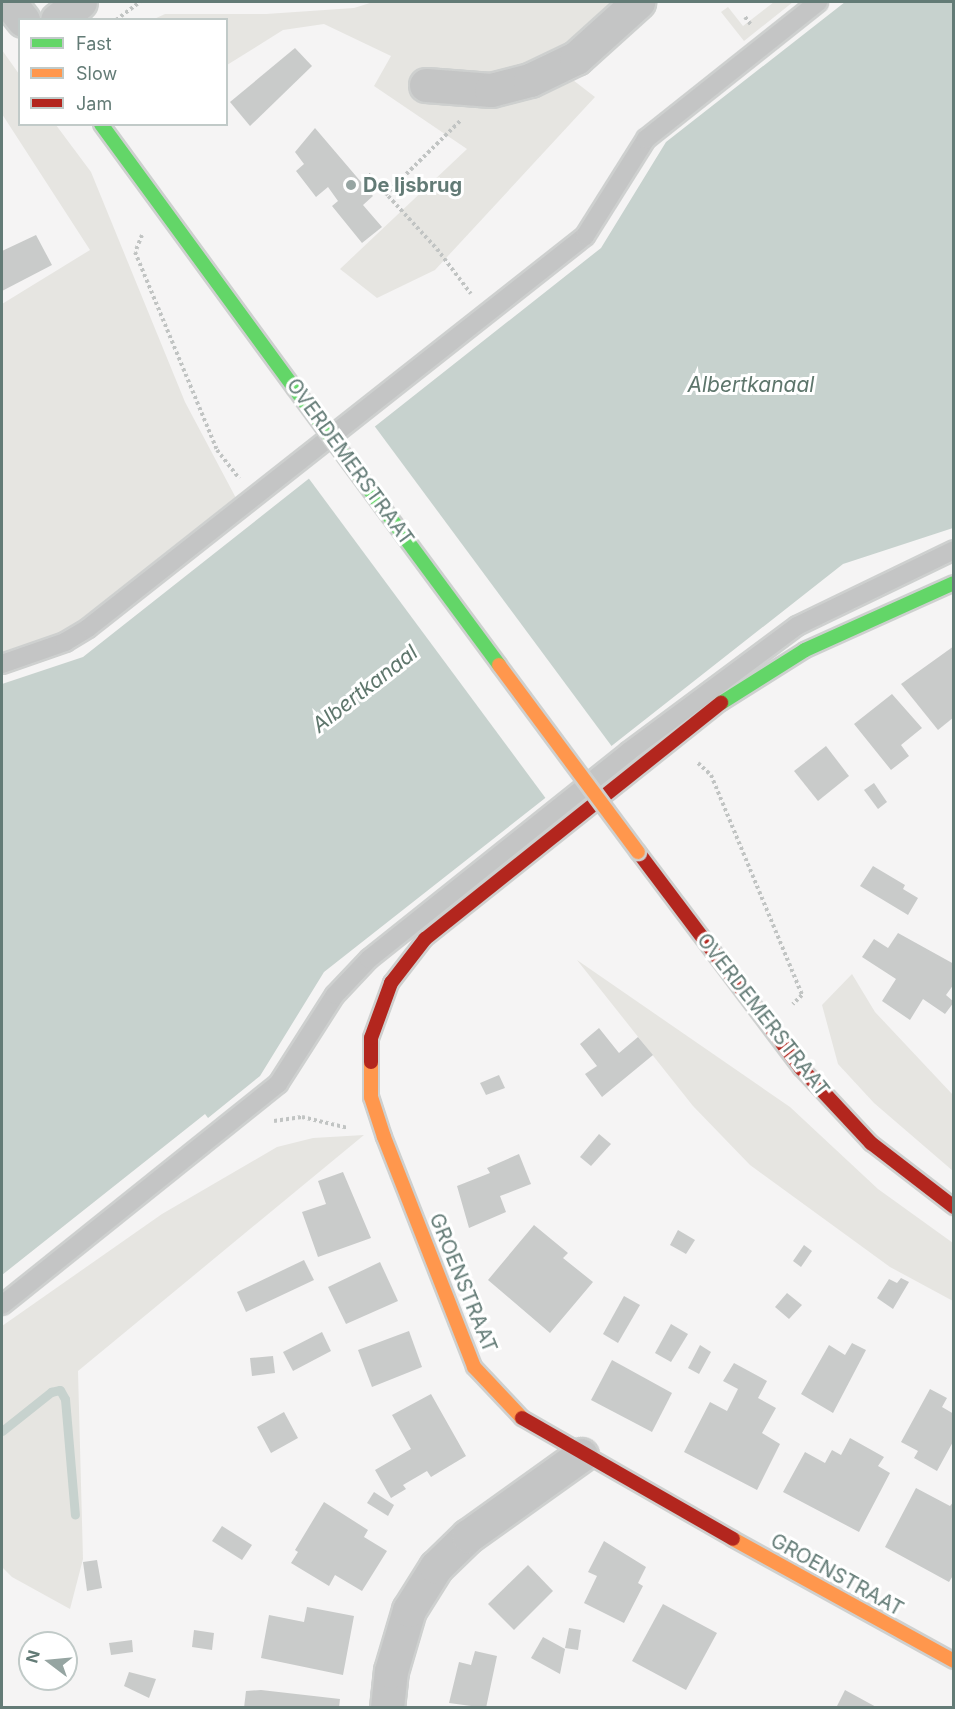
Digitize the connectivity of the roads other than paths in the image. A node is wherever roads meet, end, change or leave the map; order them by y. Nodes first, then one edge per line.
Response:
1 (9, 2) edge
2 (80, 2) edge
3 (638, 2) edge
4 (818, 2) edge
5 (21, 18) edge
6 (60, 18) edge
7 (426, 85) dead end
8 (102, 126) edge
9 (954, 550) edge
10 (954, 583) edge
11 (2, 664) edge
12 (954, 1207) edge
13 (2, 1305) edge
14 (581, 1455) junction
15 (954, 1661) edge
16 (387, 1707) edge

1 - 5 street
2 - 6 street
3 - 7 street
4 - 11 lane
8 - 12 street, OVERDEMERSTRAAT, bridge
9 - 13 lane
10 - 14 street, GROENSTRAAT
14 - 15 street, GROENSTRAAT
14 - 16 street

